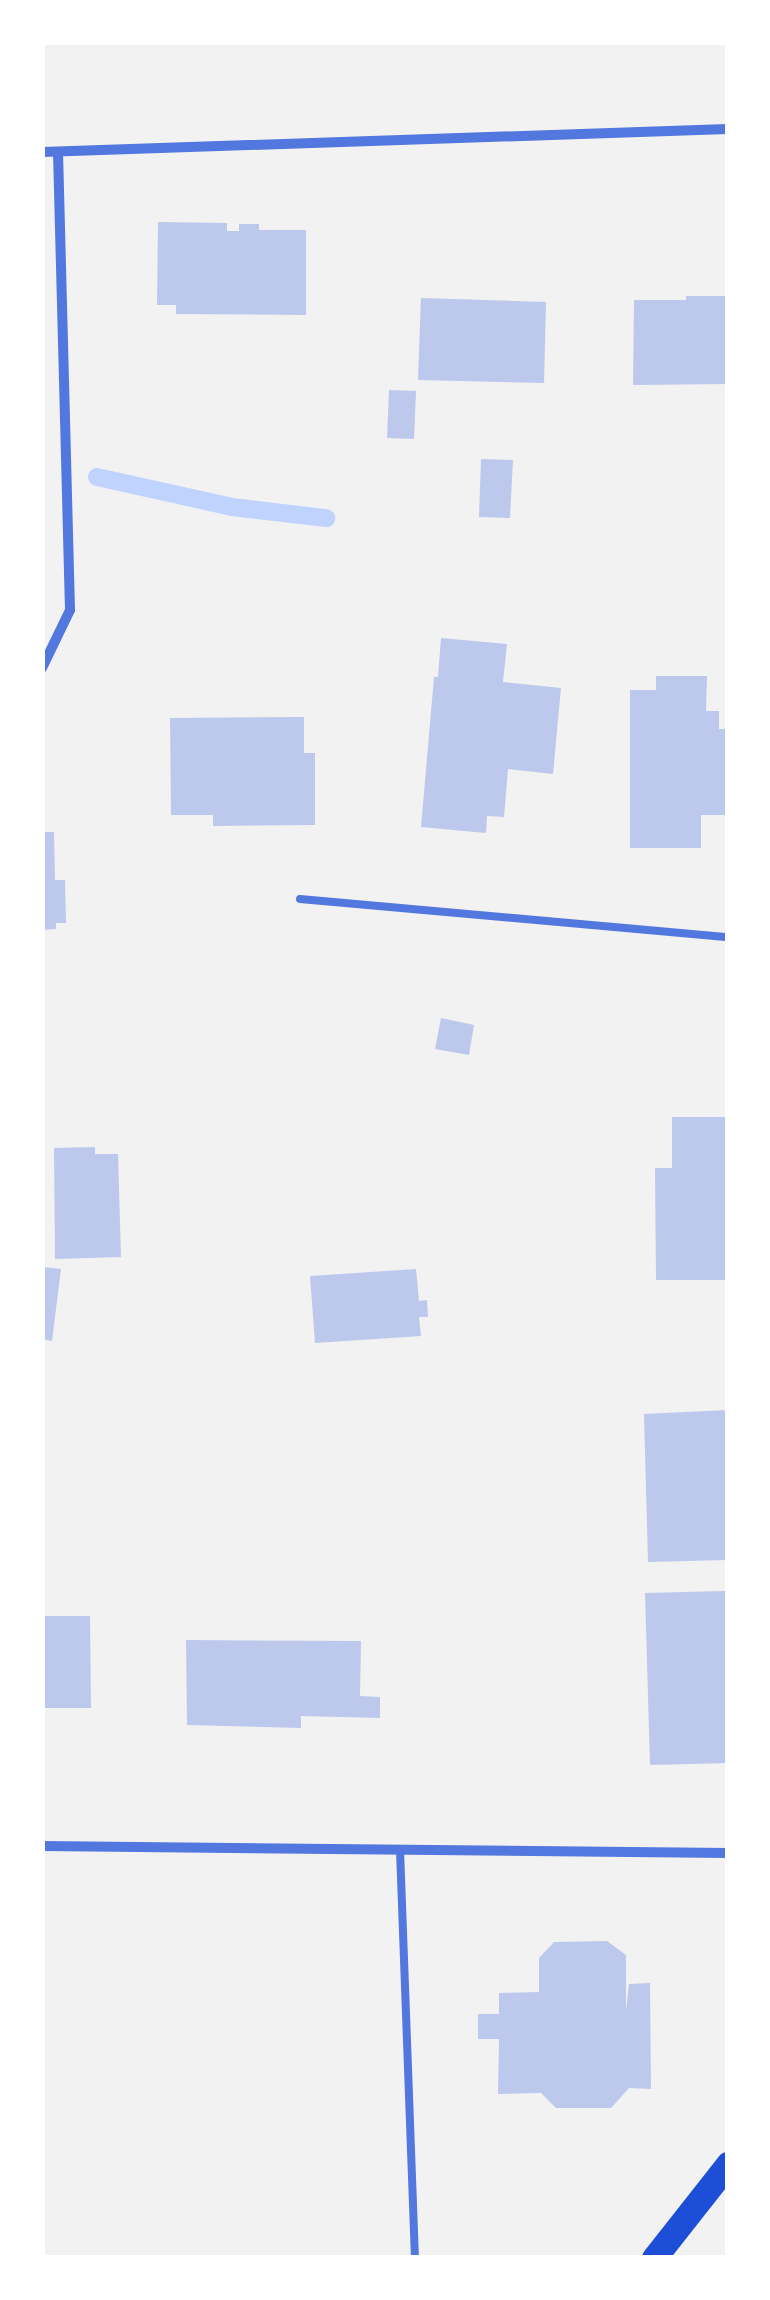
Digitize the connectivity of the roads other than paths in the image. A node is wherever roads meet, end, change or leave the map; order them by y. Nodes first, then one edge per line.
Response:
1 (728, 129) edge
2 (42, 152) edge
3 (58, 152) junction
4 (42, 668) edge
5 (300, 899) dead end
6 (728, 937) edge
7 (42, 1846) edge
8 (400, 1850) junction
9 (728, 1853) edge
10 (728, 2164) edge
11 (415, 2258) edge
12 (654, 2258) edge

1 - 3 street
2 - 3 street
3 - 4 street
5 - 6 lane
7 - 8 street
8 - 9 street
8 - 11 lane
10 - 12 main road

